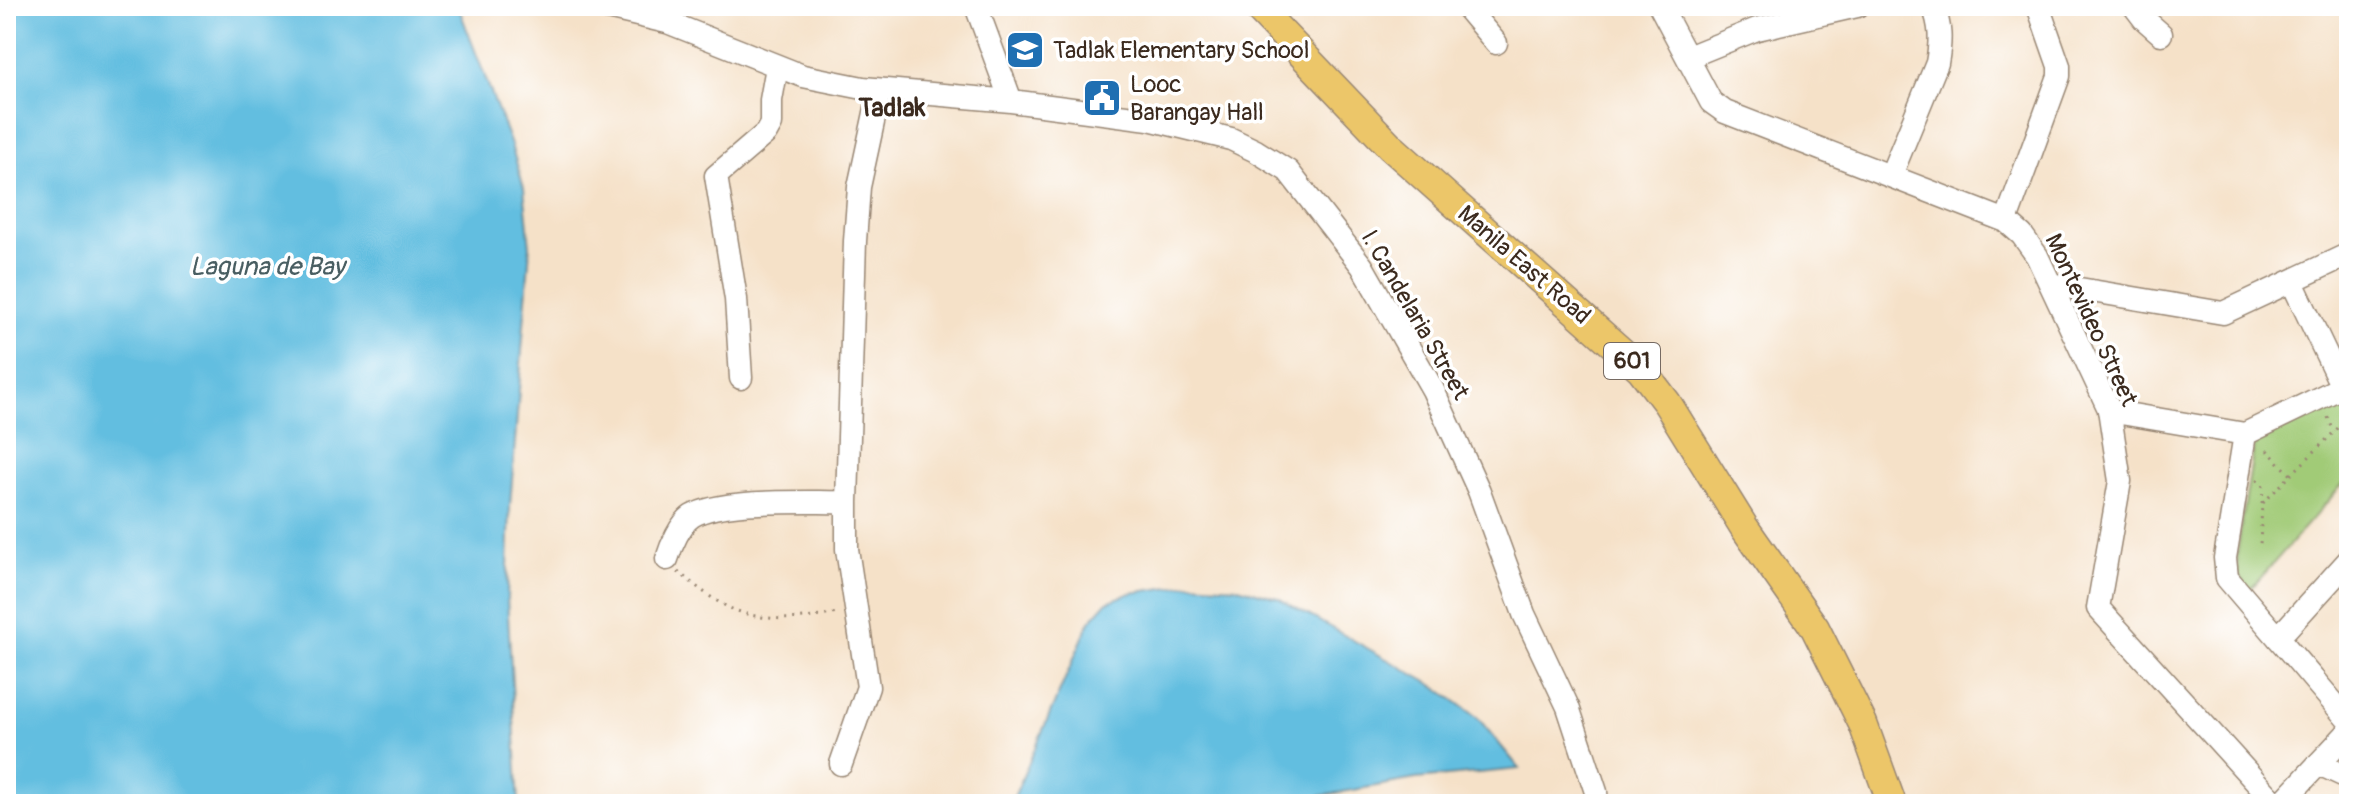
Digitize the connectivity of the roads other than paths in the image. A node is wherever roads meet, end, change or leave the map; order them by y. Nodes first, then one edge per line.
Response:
1 (599, 6) edge
2 (976, 6) edge
3 (1256, 6) edge
4 (1465, 6) edge
5 (1660, 6) edge
6 (1857, 6) edge
7 (1933, 6) edge
8 (2038, 6) edge
9 (2134, 6) edge
10 (2161, 34) dead end
11 (1496, 43) dead end
12 (1688, 57) junction
13 (777, 67) junction
14 (880, 90) junction
15 (1011, 101) junction
16 (1891, 175) junction
17 (2006, 221) junction
18 (2349, 254) edge
19 (2292, 282) junction
20 (2050, 284) junction
21 (741, 378) dead end
22 (2346, 388) edge
23 (2109, 411) junction
24 (2245, 434) junction
25 (847, 502) junction
26 (667, 559) road end
27 (2349, 560) edge
28 (2278, 638) junction
29 (2349, 721) edge
30 (2349, 731) edge
31 (841, 764) dead end
32 (2319, 764) junction
33 (2349, 778) edge
34 (1597, 804) edge
35 (1892, 804) edge
36 (2278, 804) edge

1 - 13 street, I. Candelaria Street
2 - 15 street
3 - 35 main road, Manila East Road / 601
4 - 11 street
5 - 12 street, Montevideo Street
6 - 12 street
7 - 16 street
8 - 17 street
9 - 10 street
12 - 16 street, Montevideo Street
13 - 14 street, I. Candelaria Street
13 - 21 street
14 - 15 street, I. Candelaria Street
14 - 25 street
15 - 34 street, I. Candelaria Street
16 - 17 street, Montevideo Street
17 - 20 street, Montevideo Street
18 - 19 street
19 - 20 street
19 - 22 street
20 - 23 street, Montevideo Street
22 - 24 street
23 - 24 street
23 - 36 street, Montevideo Street
24 - 28 street
25 - 26 street
25 - 31 street
27 - 28 street
28 - 29 street
30 - 32 street
32 - 33 street
32 - 36 street

